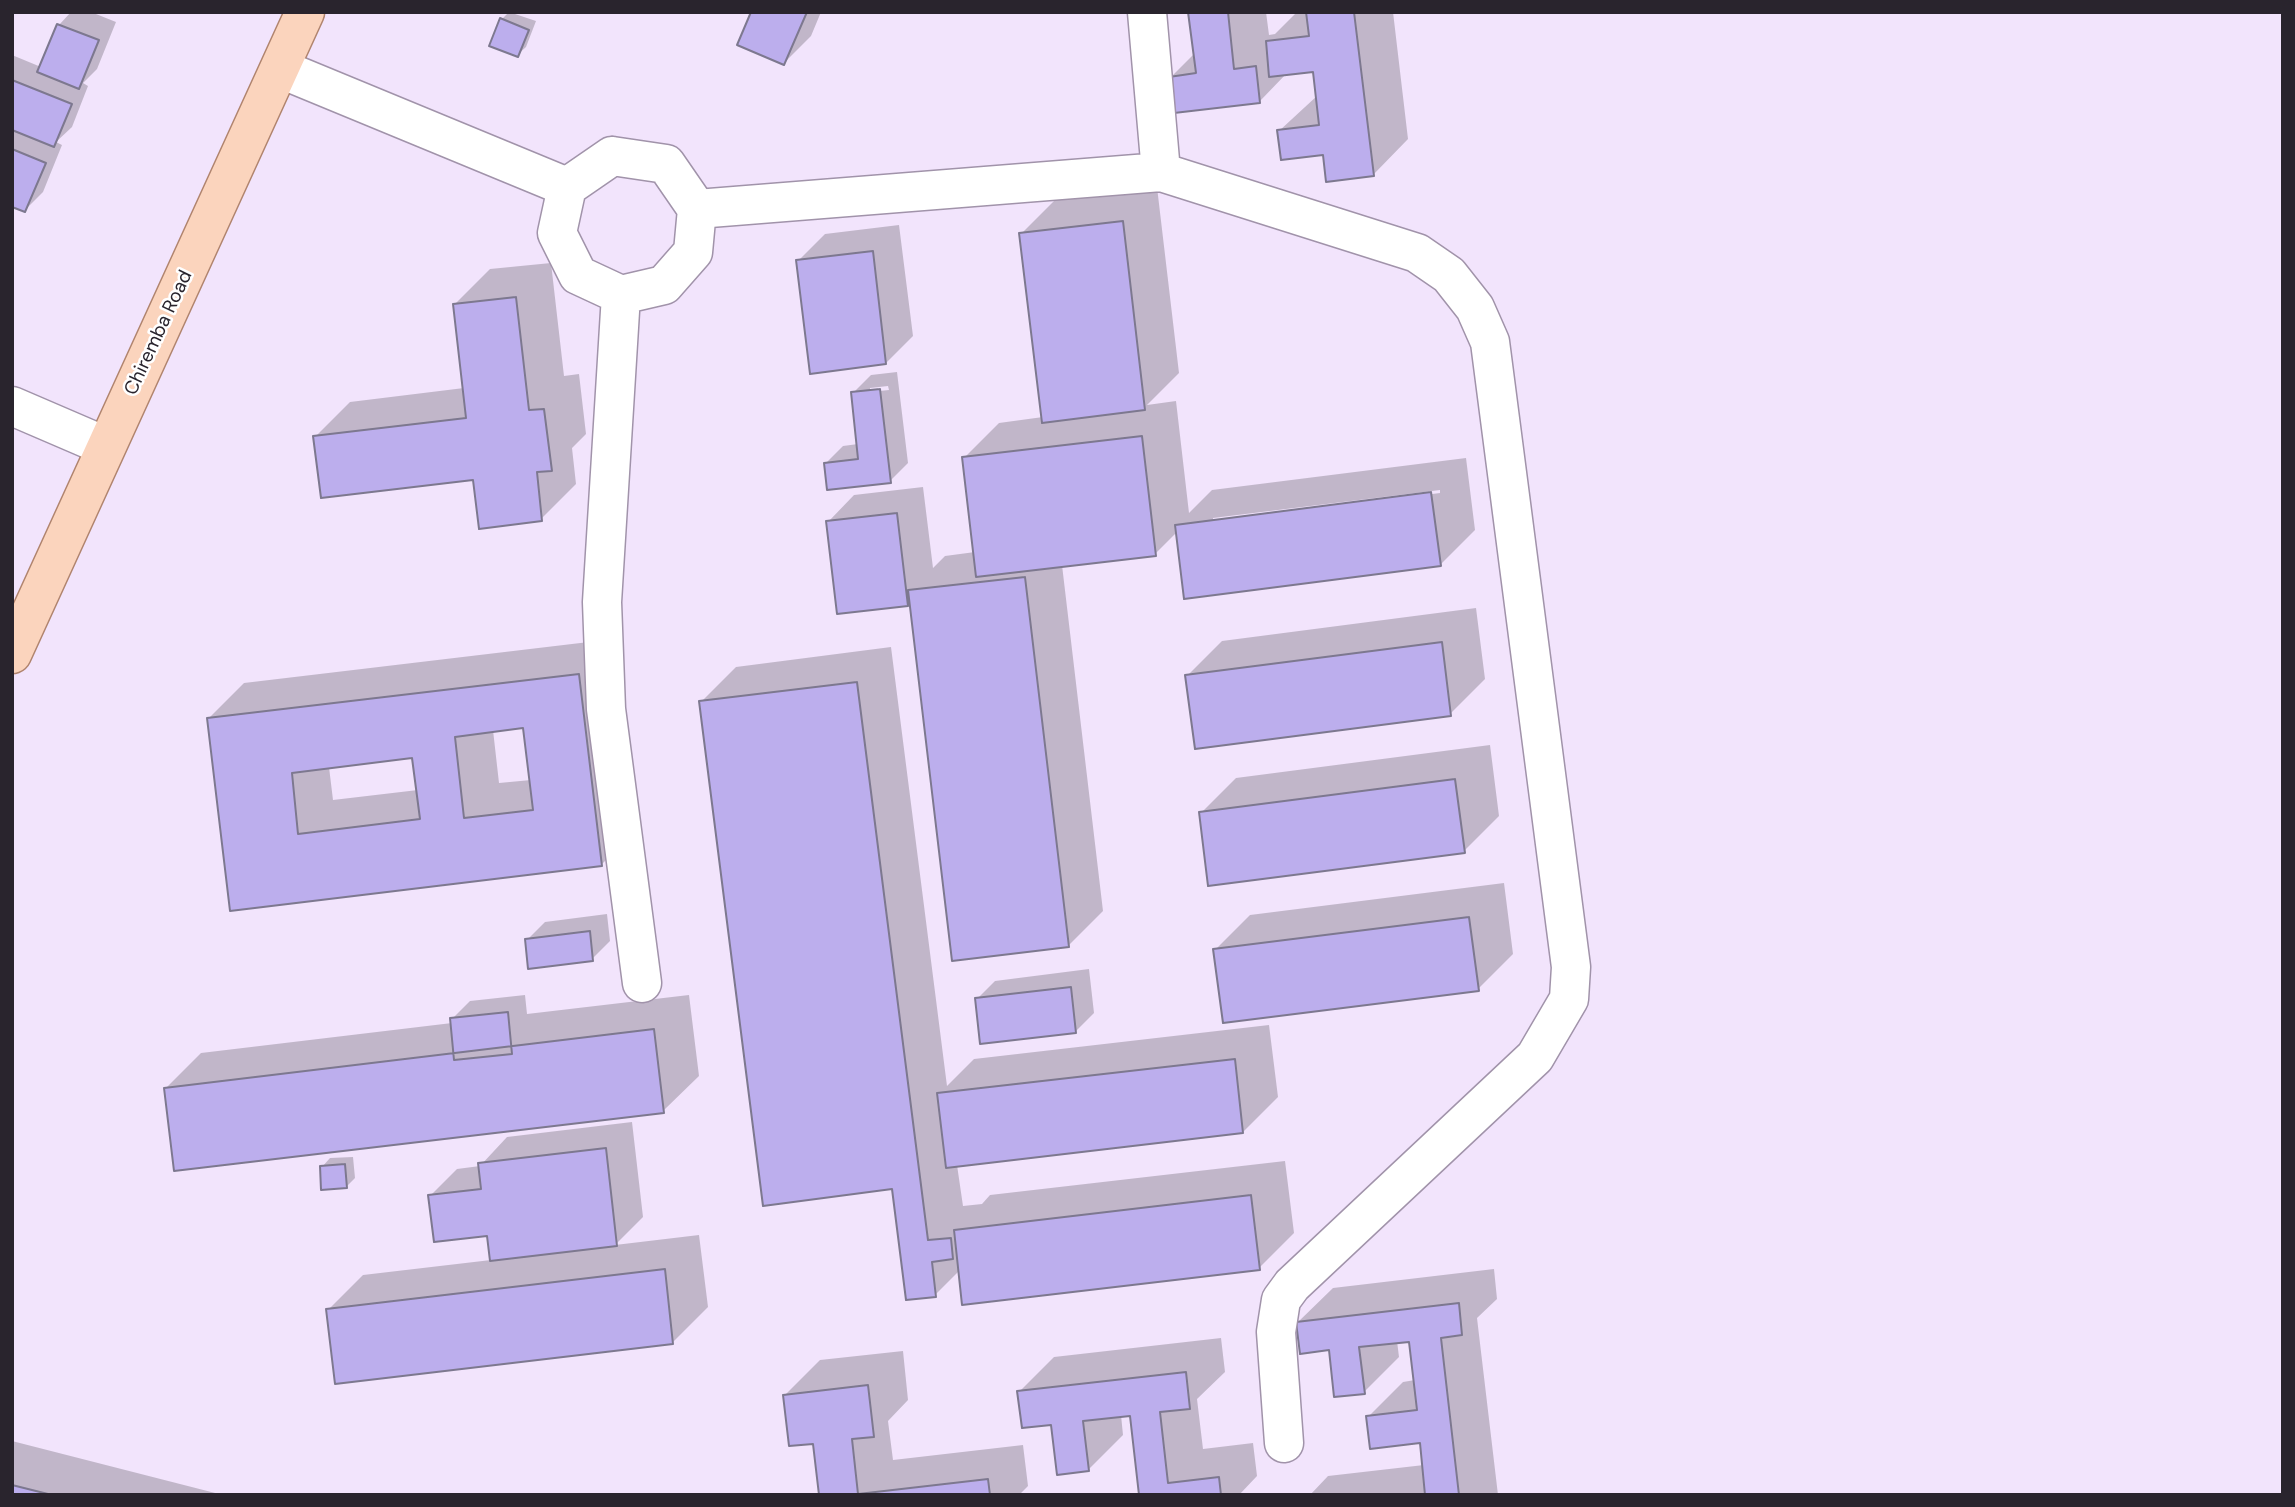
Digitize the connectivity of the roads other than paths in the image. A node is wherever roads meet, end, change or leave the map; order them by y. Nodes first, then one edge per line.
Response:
1 (305, 12) edge
2 (1147, 12) edge
3 (281, 69) junction
4 (1161, 172) junction
5 (567, 187) junction
6 (697, 209) junction
7 (621, 295) junction
8 (12, 405) edge
9 (105, 446) junction
10 (12, 654) edge
11 (642, 983) dead end
12 (1284, 1443) dead end

1 - 3 main road, Chiremba Road
2 - 4 street
3 - 5 street
3 - 9 main road, Chiremba Road
4 - 6 street
4 - 12 street
5 - 6 street
5 - 7 street
6 - 7 street
7 - 11 street
8 - 9 street
9 - 10 main road, Chiremba Road

